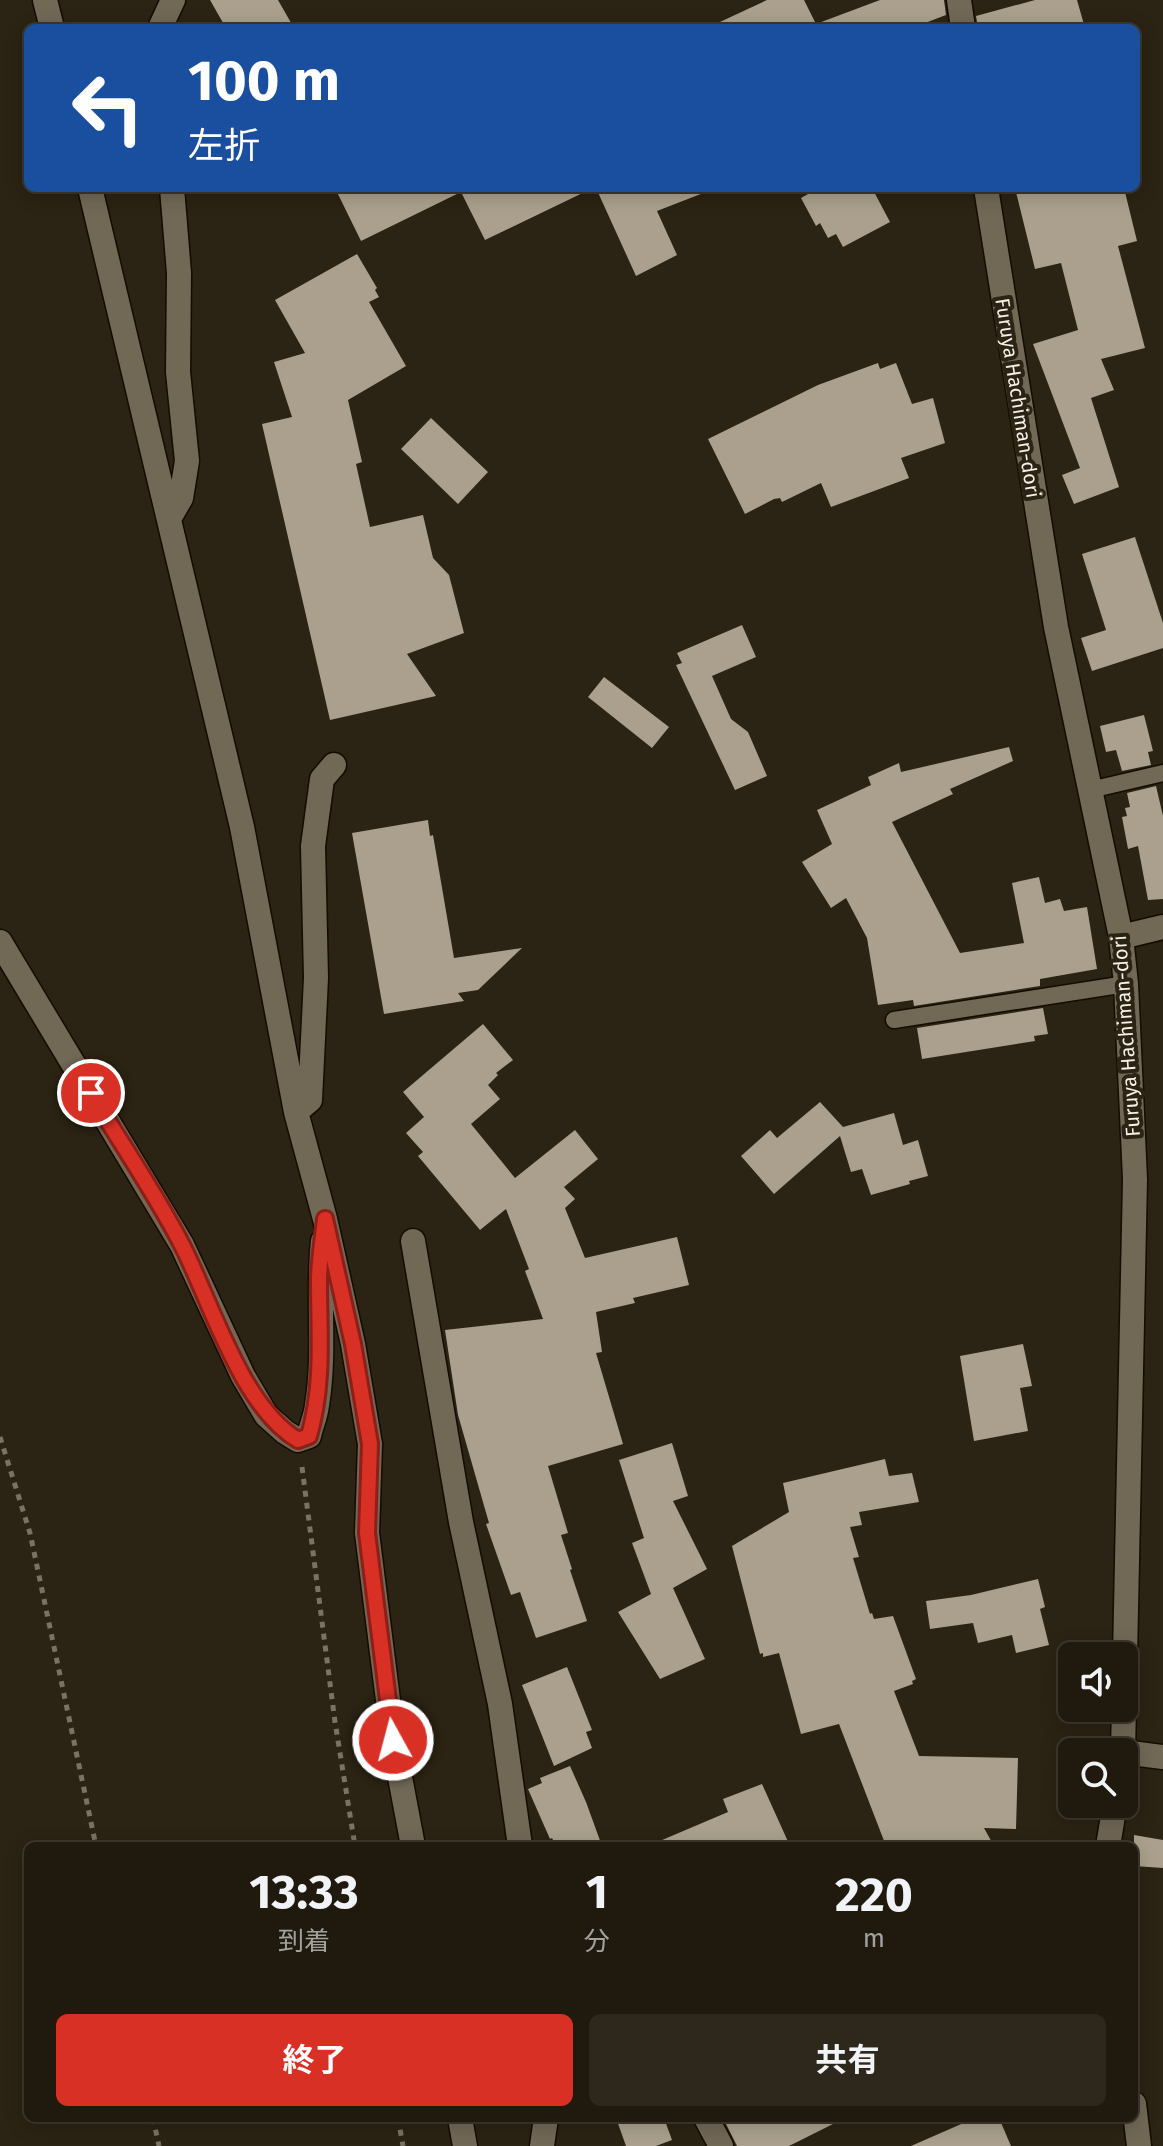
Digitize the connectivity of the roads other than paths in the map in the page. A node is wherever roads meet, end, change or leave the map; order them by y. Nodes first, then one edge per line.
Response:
1 (45, 0) edge
2 (173, 0) edge
3 (959, 0) edge
4 (51, 24) edge
5 (162, 24) edge
6 (962, 24) edge
7 (91, 192) edge
8 (172, 192) edge
9 (987, 192) edge
10 (170, 517) junction
11 (334, 765) dead end
12 (1163, 773) edge
13 (1090, 790) junction
14 (1163, 927) edge
15 (1121, 937) junction
16 (0, 942) edge
17 (1126, 984) junction
18 (894, 1020) dead end
19 (296, 1112) junction
20 (325, 1219) junction
21 (413, 1241) dead end
22 (1123, 1738) edge
23 (1138, 1754) edge
24 (1163, 1757) edge
25 (1113, 1818) edge
26 (412, 1842) edge
27 (519, 1842) edge
28 (1109, 1842) edge
29 (461, 2122) edge
30 (545, 2122) edge
31 (708, 2122) edge
32 (1136, 2122) edge
33 (465, 2146) edge
34 (542, 2146) edge
35 (721, 2146) edge
36 (1139, 2146) edge

1 - 4 street
2 - 5 street
3 - 6 street
7 - 10 street
8 - 10 street
9 - 13 street, Furuya Hachiman-dori
10 - 19 street
11 - 19 street
12 - 13 lane
13 - 15 street, Furuya Hachiman-dori
14 - 15 street
15 - 17 street, Furuya Hachiman-dori
16 - 20 street
17 - 18 lane
17 - 22 street, Furuya Hachiman-dori
19 - 20 street
20 - 26 street
21 - 27 street
23 - 24 street
25 - 28 street
29 - 33 street
30 - 34 street
31 - 35 street
32 - 36 street

